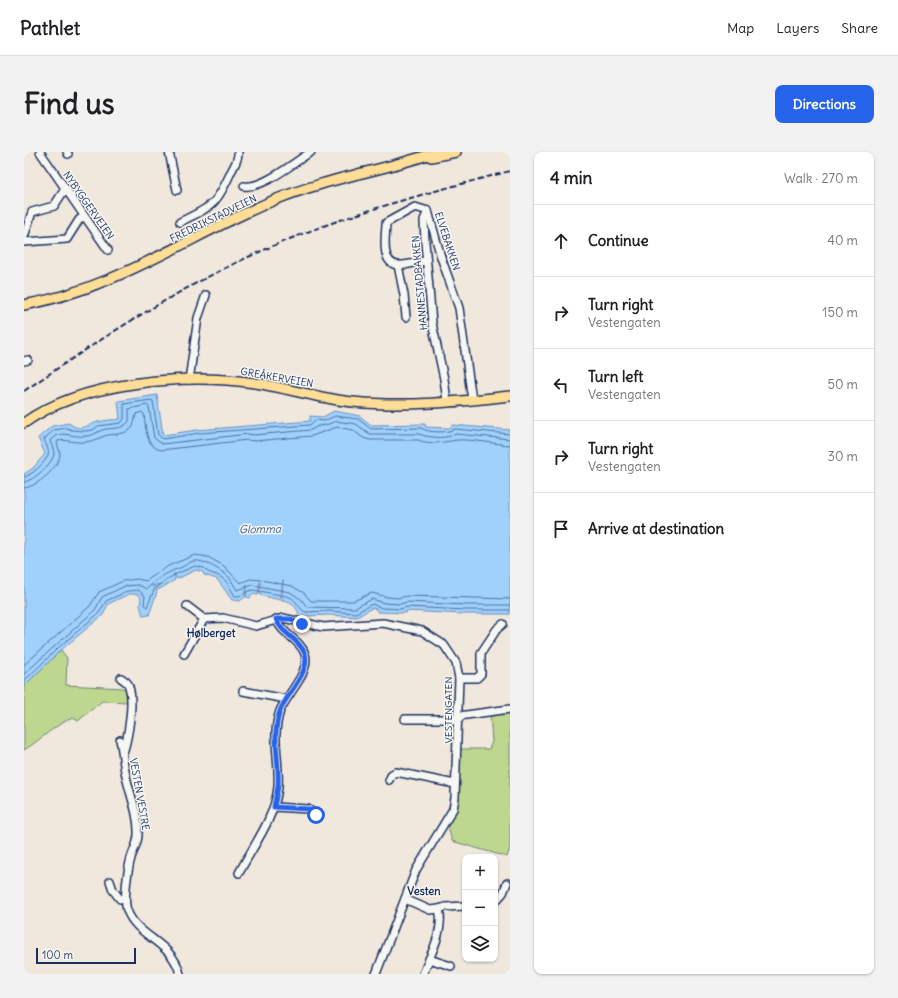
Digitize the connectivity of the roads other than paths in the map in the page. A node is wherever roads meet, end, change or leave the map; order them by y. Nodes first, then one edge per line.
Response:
1 (40, 152) edge
2 (169, 152) edge
3 (238, 152) edge
4 (311, 152) edge
5 (437, 152) edge
6 (456, 152) edge
7 (416, 159) junction
8 (244, 186) dead end
9 (65, 189) junction
10 (177, 190) dead end
11 (428, 211) junction
12 (84, 216) junction
13 (180, 222) dead end
14 (24, 237) edge
15 (24, 242) edge
16 (108, 250) dead end
17 (426, 261) junction
18 (398, 265) junction
19 (206, 295) dead end
20 (24, 305) edge
21 (406, 317) dead end
22 (189, 380) junction
23 (510, 396) edge
24 (472, 400) junction
25 (447, 401) junction
26 (24, 423) edge
27 (187, 606) dead end
28 (204, 619) junction
29 (276, 619) junction
30 (503, 624) dead end
31 (184, 654) dead end
32 (121, 678) dead end
33 (459, 678) junction
34 (243, 691) dead end
35 (286, 699) junction
36 (510, 709) edge
37 (459, 718) junction
38 (405, 719) dead end
39 (120, 740) dead end
40 (123, 753) junction
41 (389, 780) dead end
42 (455, 784) junction
43 (274, 807) junction
44 (316, 815) dead end
45 (239, 873) dead end
46 (110, 881) dead end
47 (507, 883) dead end
48 (125, 899) junction
49 (405, 899) junction
50 (498, 899) edge
51 (462, 906) edge
52 (439, 909) junction
53 (429, 959) junction
54 (451, 966) dead end
55 (180, 974) edge
56 (376, 974) edge
57 (423, 974) edge

1 - 9 street, NYBYGGERVEIEN
2 - 10 street
3 - 13 street
4 - 8 street
5 - 7 main road, FREDRIKSTADVEIEN
6 - 7 main road, FREDRIKSTADVEIEN
7 - 20 main road, FREDRIKSTADVEIEN
9 - 12 street, NYBYGGERVEIEN
9 - 14 street
11 - 17 street, HANNESTADBAKKEN
11 - 18 street, ELVEBAKKEN
11 - 24 street, ELVEBAKKEN
12 - 15 street
12 - 16 street, NYBYGGERVEIEN
17 - 18 street
17 - 25 street, HANNESTADBAKKEN
18 - 21 street
19 - 22 street
22 - 25 main road, GREÅKERVEIEN
22 - 26 main road, GREÅKERVEIEN
23 - 24 main road, GREÅKERVEIEN
24 - 25 main road, GREÅKERVEIEN
27 - 28 street
28 - 29 street, VESTENGATEN
28 - 31 street
29 - 33 street, VESTENGATEN
29 - 35 street
30 - 33 street
32 - 40 street
33 - 37 street, VESTENGATEN
34 - 35 street
35 - 43 street
36 - 37 street
37 - 38 street
37 - 42 street, VESTENGATEN
39 - 40 street, VESTEN VESTRE
40 - 48 street, VESTEN VESTRE
41 - 42 street
42 - 49 street, VESTENGATEN
43 - 44 street
43 - 45 street
46 - 48 street
47 - 50 street
48 - 55 street, VESTEN VESTRE
49 - 52 street
49 - 56 street, VESTENGATEN
51 - 52 street
52 - 53 street
53 - 54 street
53 - 57 street

